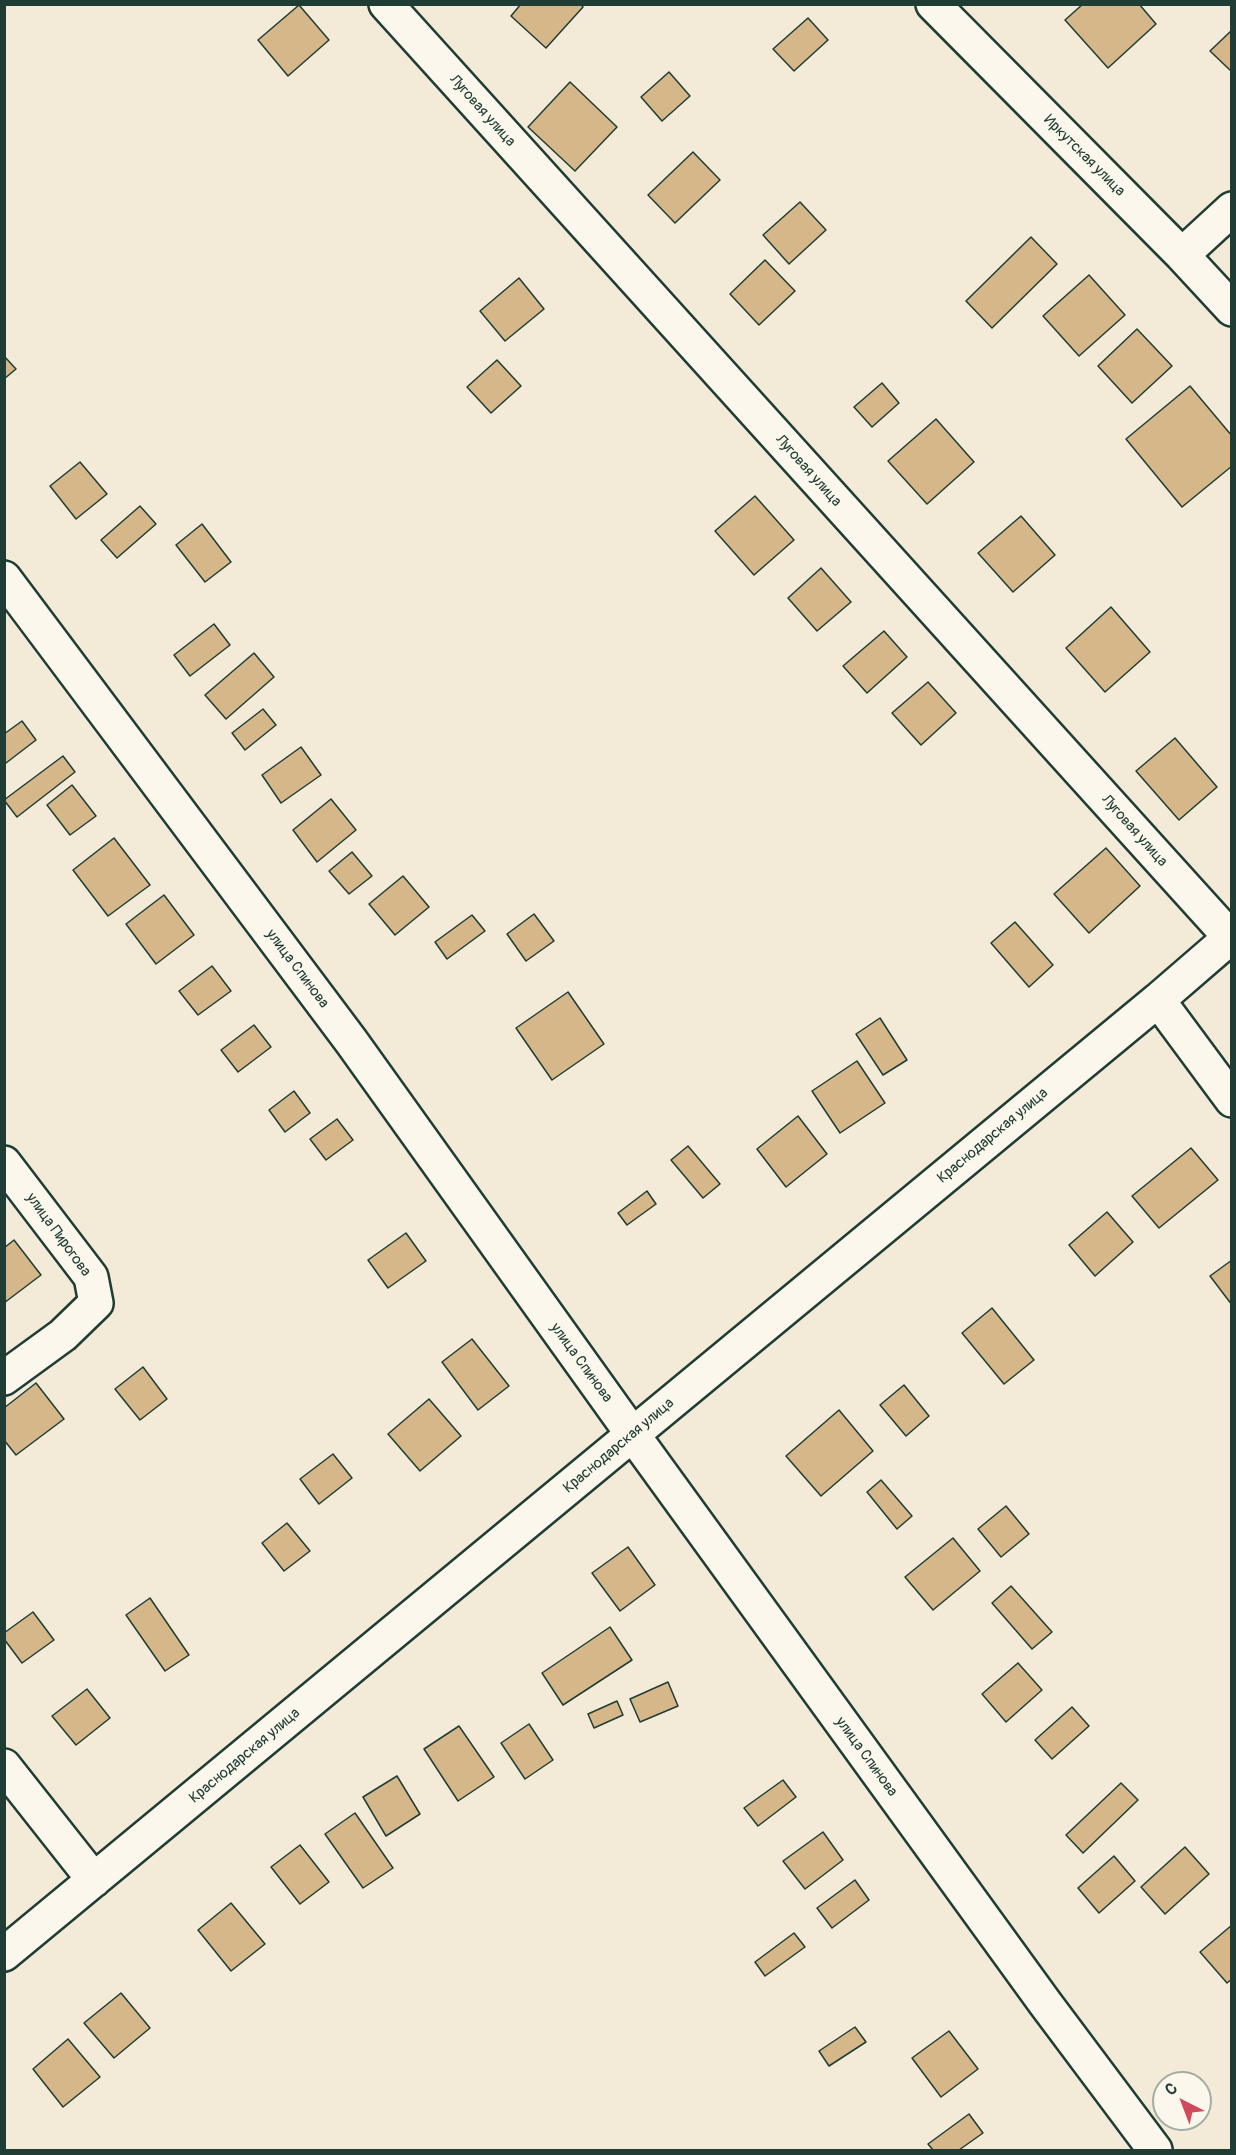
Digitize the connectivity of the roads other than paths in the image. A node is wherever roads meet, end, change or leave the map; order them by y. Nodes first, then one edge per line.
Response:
1 (386, 4) edge
2 (933, 4) edge
3 (1232, 209) edge
4 (1182, 255) junction
5 (1232, 309) edge
6 (4, 578) edge
7 (1231, 937) edge
8 (1158, 1000) junction
9 (1232, 1100) edge
10 (4, 1163) edge
11 (4, 1378) edge
12 (633, 1435) junction
13 (4, 1766) edge
14 (94, 1880) junction
15 (4, 1954) edge
16 (1155, 2151) edge

1 - 7 street, Луговая улица
2 - 4 street, Иркутская улица
3 - 4 street
4 - 5 street, Иркутская улица
6 - 12 street, улица Спинова
7 - 8 street, Краснодарская улица
8 - 9 street
8 - 12 street, Краснодарская улица
10 - 11 street, улица Пирогова
12 - 14 street, Краснодарская улица
12 - 16 street, улица Спинова
13 - 14 street
14 - 15 street, Краснодарская улица

